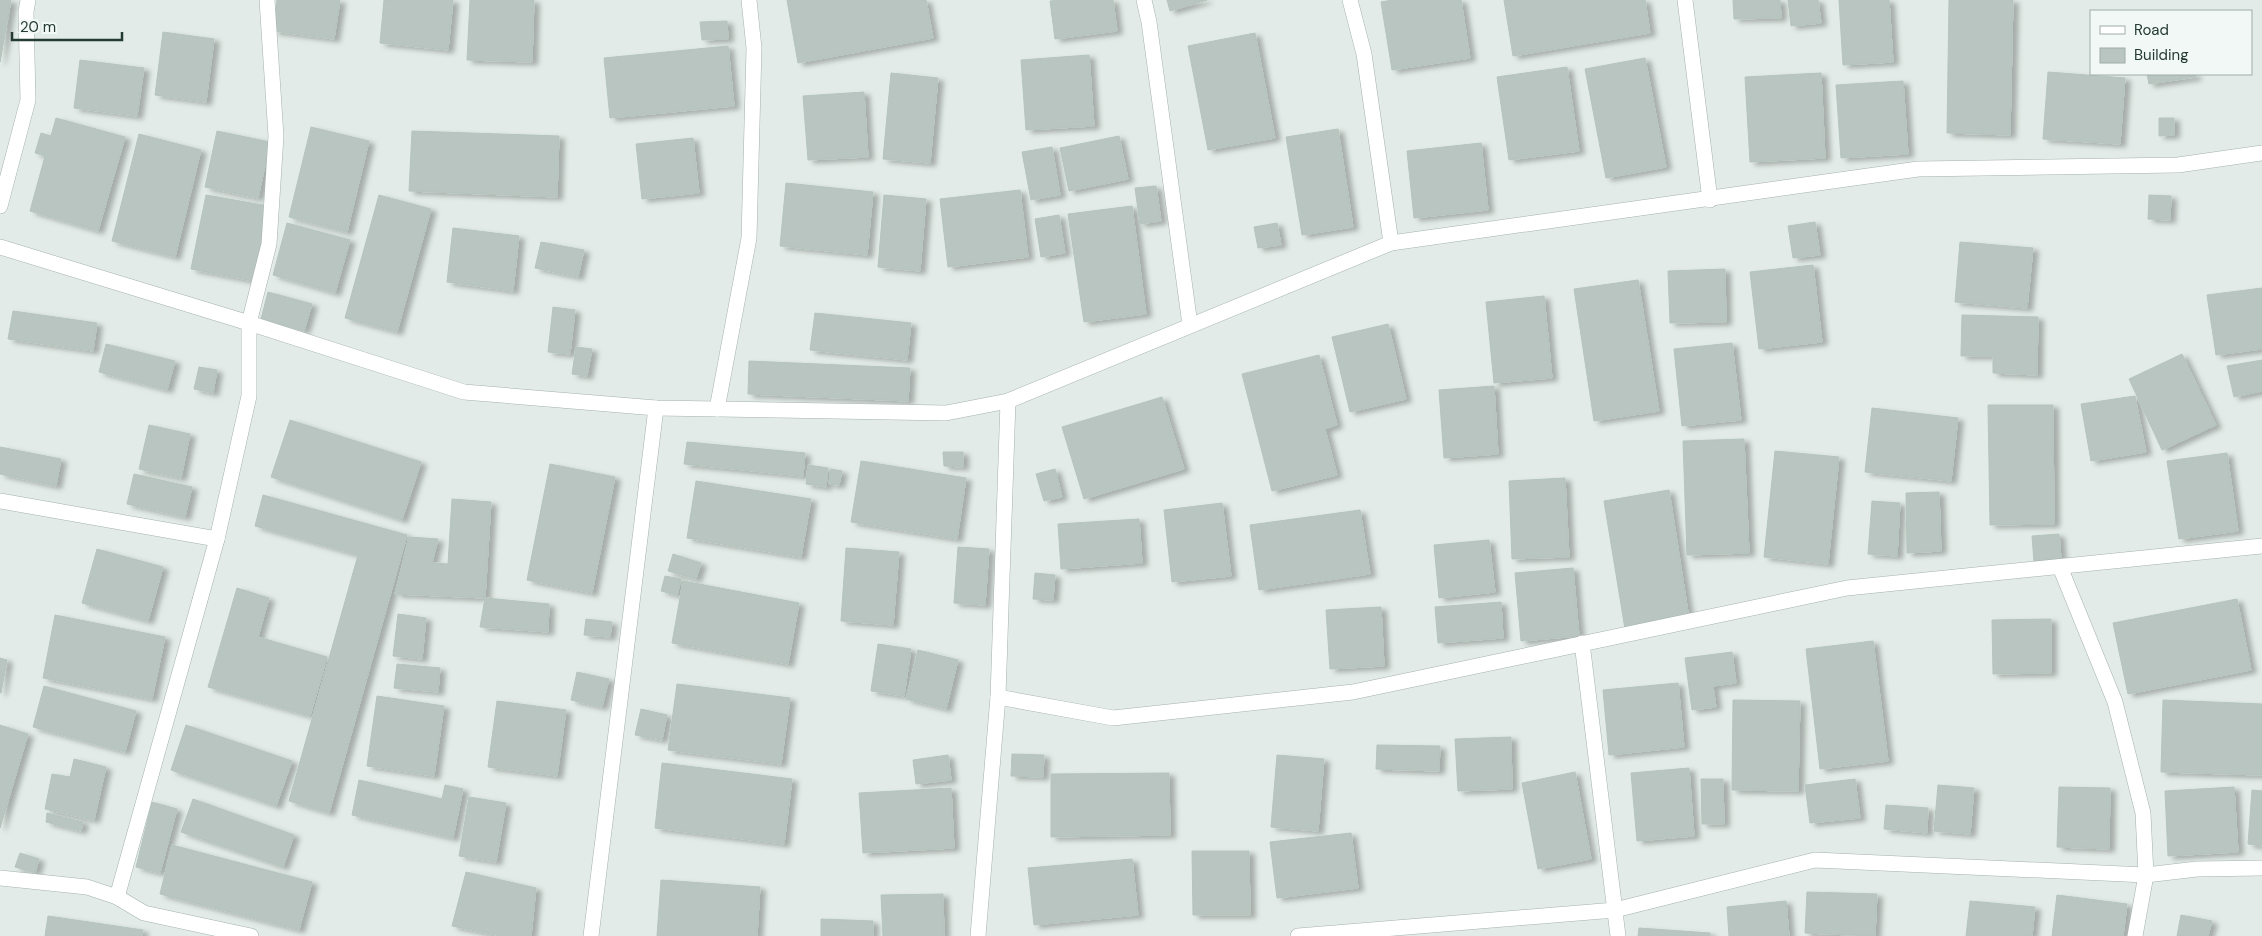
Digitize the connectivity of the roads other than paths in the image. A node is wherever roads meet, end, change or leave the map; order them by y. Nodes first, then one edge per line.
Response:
1 (28, 0) edge
2 (267, 0) edge
3 (749, 0) edge
4 (1144, 0) edge
5 (1350, 0) edge
6 (1685, 0) edge
7 (2262, 152) edge
8 (1710, 200) junction
9 (0, 206) edge
10 (1391, 243) junction
11 (0, 247) edge
12 (249, 323) junction
13 (1190, 325) junction
14 (1008, 401) junction
15 (656, 408) junction
16 (717, 409) junction
17 (0, 501) edge
18 (217, 539) junction
19 (2262, 546) edge
20 (2060, 567) junction
21 (1582, 643) junction
22 (998, 697) junction
23 (2262, 868) edge
24 (2146, 875) junction
25 (0, 878) edge
26 (117, 897) junction
27 (1615, 910) junction
28 (251, 936) edge
29 (591, 936) edge
30 (978, 936) edge
31 (1298, 936) edge
32 (1618, 936) edge
33 (2135, 936) edge

1 - 9 street
2 - 12 street
3 - 16 street
4 - 13 street
5 - 10 street
6 - 8 street
7 - 8 street
8 - 10 street
10 - 13 street
11 - 12 street
12 - 15 street
12 - 18 street
13 - 14 street
14 - 16 street
14 - 22 street
15 - 16 street
15 - 29 street
17 - 18 street
18 - 26 street
19 - 20 street
20 - 21 street
20 - 24 street
21 - 22 street
21 - 27 street
22 - 30 street
23 - 24 street
24 - 27 street
24 - 33 street
25 - 26 street
26 - 28 street
27 - 31 street
27 - 32 street

